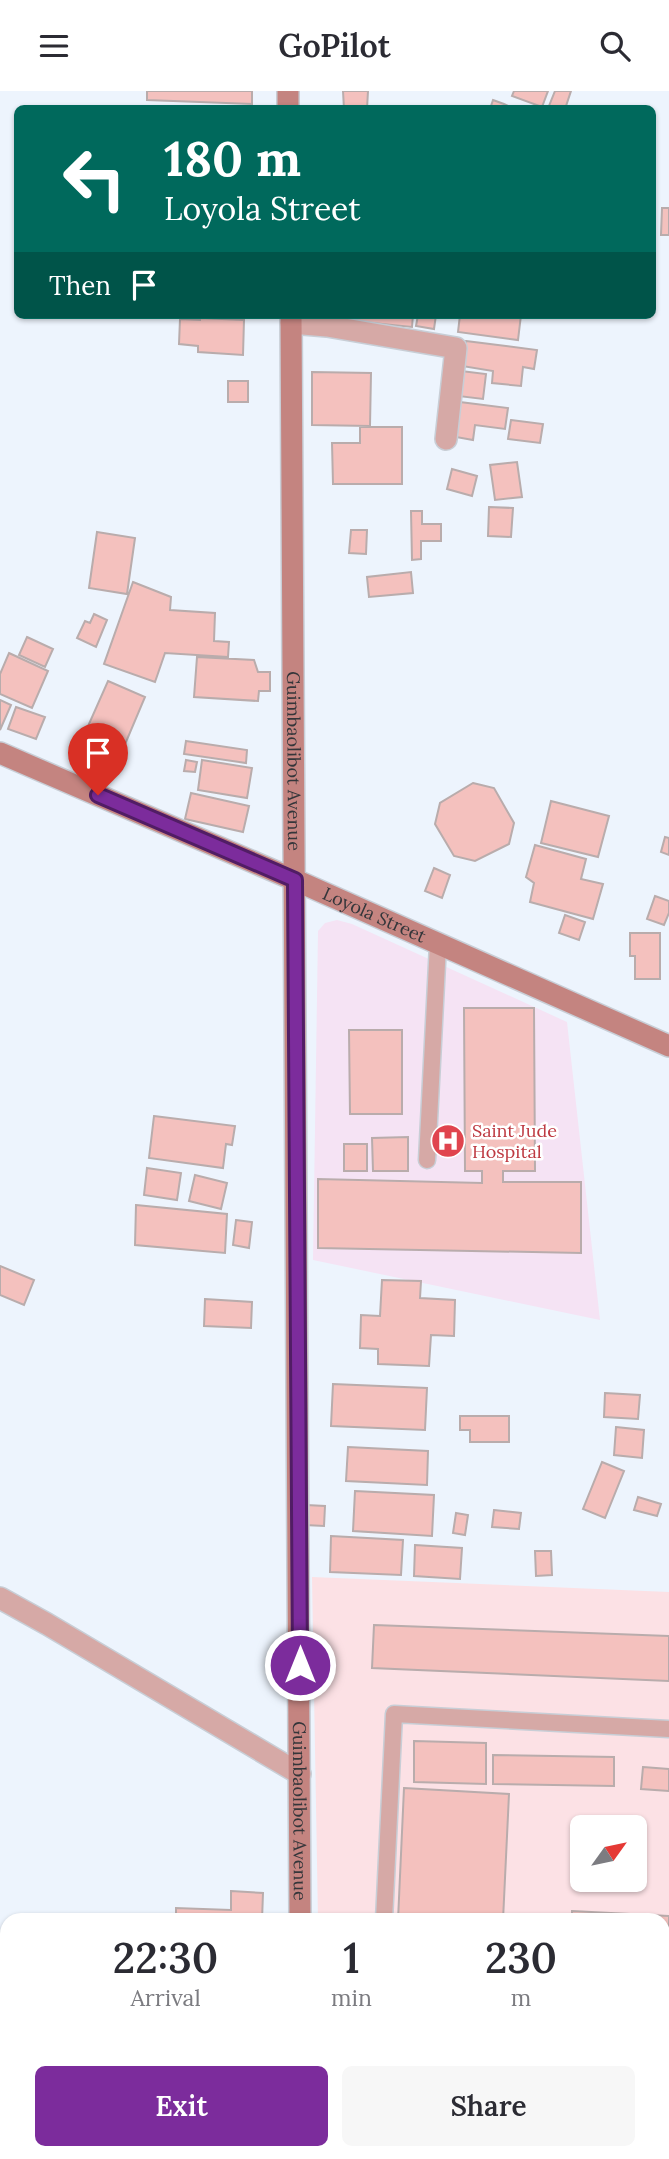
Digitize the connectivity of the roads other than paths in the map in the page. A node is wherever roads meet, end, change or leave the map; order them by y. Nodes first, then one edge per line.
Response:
1 (291, 319) edge
2 (446, 439) dead end
3 (0, 753) edge
4 (295, 880) junction
5 (438, 944) junction
6 (669, 1046) edge
7 (427, 1160) dead end
8 (0, 1598) edge
9 (669, 1730) edge
10 (300, 1774) junction
11 (300, 1913) edge
12 (384, 1913) edge

1 - 2 street
1 - 4 main road, Guimbaolibot Avenue
3 - 4 main road, Loyola Street
4 - 5 main road, Loyola Street
4 - 10 main road, Guimbaolibot Avenue
5 - 6 main road, Loyola Street
5 - 7 lane
8 - 10 street
9 - 12 lane
10 - 11 main road, Guimbaolibot Avenue

